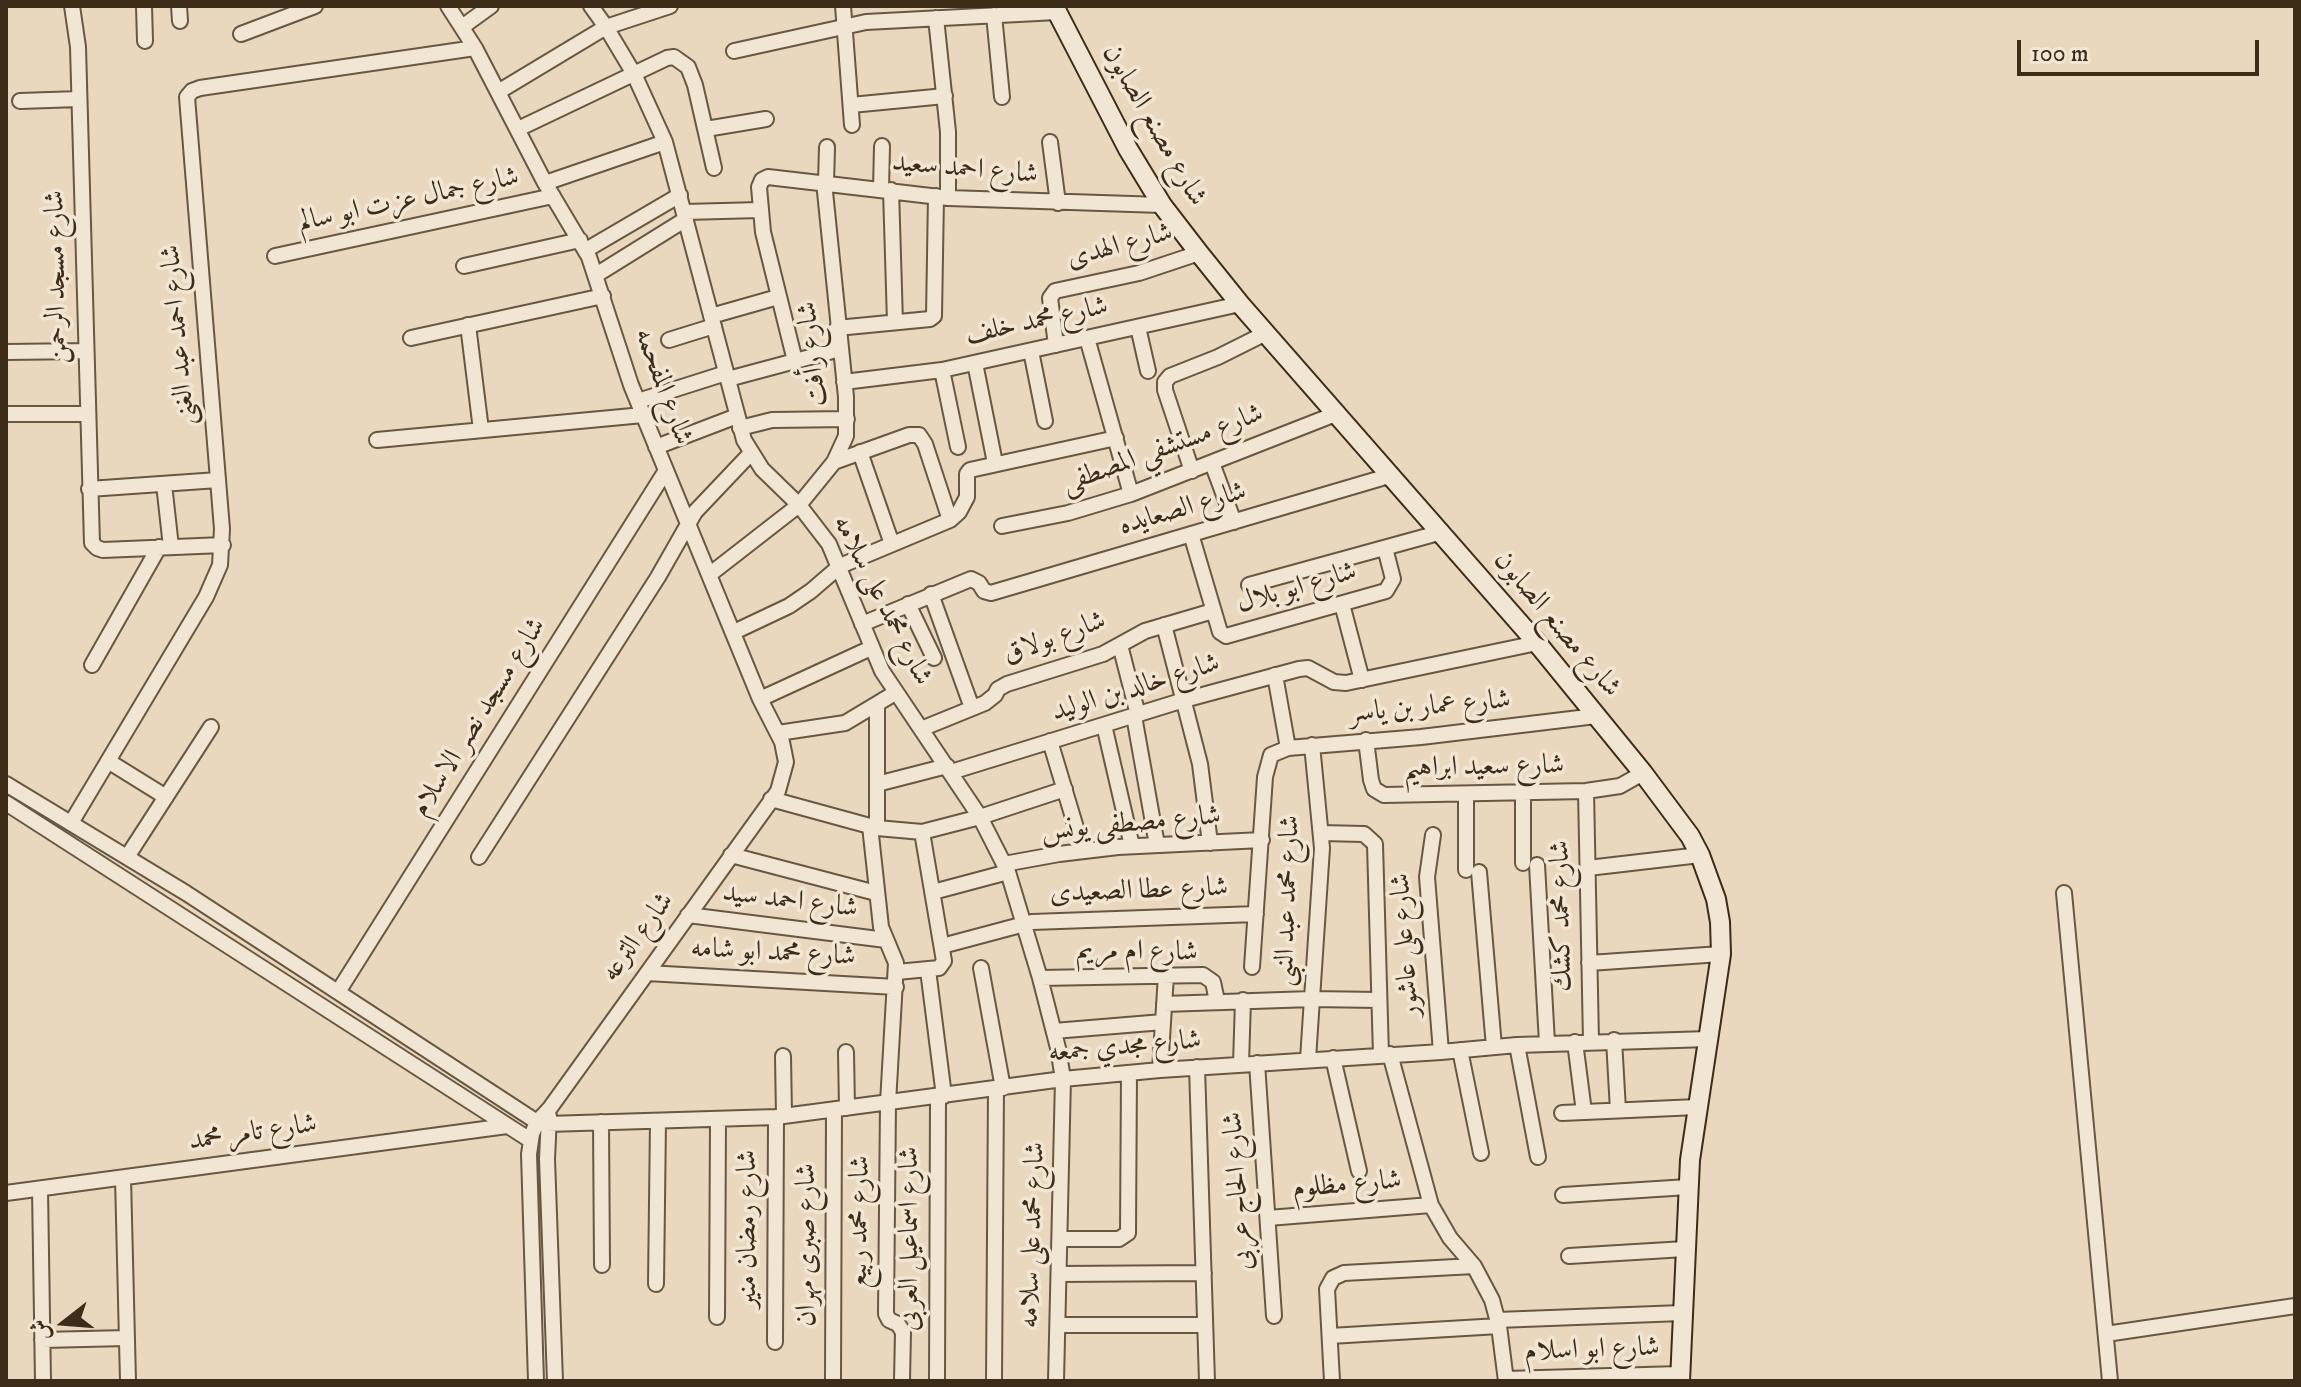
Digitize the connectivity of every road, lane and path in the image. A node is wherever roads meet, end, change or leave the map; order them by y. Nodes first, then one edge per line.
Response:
1 (72, 6) edge
2 (144, 6) edge
3 (315, 6) edge
4 (448, 6) edge
5 (491, 6) edge
6 (591, 6) edge
7 (670, 6) edge
8 (843, 6) edge
9 (1056, 9) edge
10 (994, 15) junction
11 (936, 18) junction
12 (844, 26) junction
13 (462, 27) junction
14 (606, 27) junction
15 (241, 34) dead end
16 (145, 41) dead end
17 (475, 48) junction
18 (734, 51) dead end
19 (634, 74) junction
20 (498, 92) junction
21 (945, 96) junction
22 (1002, 97) dead end
23 (79, 99) junction
24 (20, 101) dead end
25 (851, 105) junction
26 (766, 119) dead end
27 (852, 125) dead end
28 (518, 129) junction
29 (706, 129) junction
30 (665, 142) junction
31 (1050, 142) dead end
32 (882, 146) dead end
33 (827, 147) dead end
34 (714, 168) dead end
35 (825, 183) junction
36 (886, 189) junction
37 (549, 190) junction
38 (680, 195) junction
39 (942, 197) junction
40 (1058, 203) junction
41 (1162, 205) junction
42 (760, 210) junction
43 (685, 216) junction
44 (583, 245) junction
45 (1199, 253) junction
46 (275, 256) dead end
47 (464, 266) dead end
48 (596, 275) junction
49 (603, 296) junction
50 (778, 297) junction
51 (1240, 304) junction
52 (712, 321) junction
53 (895, 322) junction
54 (468, 325) junction
55 (1138, 327) junction
56 (837, 328) junction
57 (1266, 333) junction
58 (411, 338) dead end
59 (1087, 338) junction
60 (669, 340) dead end
61 (1056, 345) junction
62 (840, 349) junction
63 (86, 351) junction
64 (1031, 351) junction
65 (6, 352) edge
66 (795, 361) junction
67 (975, 363) junction
68 (942, 370) junction
69 (1148, 371) dead end
70 (727, 376) junction
71 (844, 382) junction
72 (640, 408) junction
73 (1338, 413) junction
74 (6, 414) edge
75 (87, 414) junction
76 (847, 419) junction
77 (1045, 421) dead end
78 (739, 422) junction
79 (481, 430) junction
80 (1116, 438) junction
81 (377, 440) dead end
82 (656, 447) junction
83 (958, 447) dead end
84 (860, 452) junction
85 (751, 453) junction
86 (834, 462) junction
87 (995, 463) junction
88 (1212, 463) junction
89 (1192, 471) junction
90 (665, 472) junction
91 (1392, 475) junction
92 (218, 480) junction
93 (164, 484) junction
94 (89, 489) junction
95 (1131, 494) junction
96 (799, 505) junction
97 (950, 520) junction
98 (1234, 522) junction
99 (688, 524) junction
100 (1002, 526) dead end
101 (1442, 532) junction
102 (1191, 534) junction
103 (892, 544) junction
104 (223, 545) junction
105 (165, 547) junction
106 (1385, 548) junction
107 (840, 566) junction
108 (709, 575) junction
109 (1249, 585) dead end
110 (931, 594) junction
111 (908, 604) junction
112 (1342, 604) junction
113 (1213, 611) junction
114 (862, 624) junction
115 (1164, 625) junction
116 (734, 632) junction
117 (1537, 643) junction
118 (1120, 645) junction
119 (871, 648) junction
120 (934, 658) dead end
121 (92, 665) dead end
122 (1275, 675) junction
123 (1362, 680) junction
124 (895, 693) junction
125 (760, 699) junction
126 (1184, 700) junction
127 (877, 704) junction
128 (972, 708) junction
129 (1136, 715) junction
130 (1596, 716) junction
131 (1104, 725) junction
132 (211, 727) dead end
133 (921, 729) junction
134 (778, 733) junction
135 (1366, 740) junction
136 (1050, 741) junction
137 (1312, 745) junction
138 (1288, 748) junction
139 (108, 761) junction
140 (949, 769) junction
141 (1643, 773) junction
142 (6, 784) edge
143 (877, 784) junction
144 (1065, 789) junction
145 (1586, 791) junction
146 (1523, 792) junction
147 (1466, 794) junction
148 (166, 797) junction
149 (771, 799) junction
150 (6, 803) edge
151 (980, 817) junction
152 (71, 823) junction
153 (873, 827) junction
154 (922, 832) junction
155 (1321, 833) junction
156 (1433, 835) dead end
157 (1262, 840) junction
158 (1210, 843) junction
159 (1157, 845) junction
160 (1132, 846) junction
161 (1083, 851) junction
162 (731, 855) junction
163 (1700, 855) junction
164 (127, 857) junction
165 (479, 857) dead end
166 (1006, 868) junction
167 (1588, 868) junction
168 (933, 892) junction
169 (876, 893) junction
170 (2064, 893) dead end
171 (1256, 914) junction
172 (688, 915) junction
173 (1024, 924) junction
174 (886, 940) junction
175 (942, 946) junction
176 (1721, 954) junction
177 (1589, 963) junction
178 (1252, 967) dead end
179 (981, 968) dead end
180 (928, 970) junction
181 (647, 973) junction
182 (1166, 975) junction
183 (1040, 978) junction
184 (896, 980) junction
185 (338, 992) junction
186 (1312, 999) junction
187 (1243, 1000) junction
188 (1379, 1000) junction
189 (1217, 1001) junction
190 (1164, 1004) junction
191 (1163, 1022) junction
192 (1054, 1031) junction
193 (1709, 1039) junction
194 (1614, 1040) junction
195 (1591, 1041) junction
196 (1575, 1042) junction
197 (1547, 1043) junction
198 (1517, 1045) junction
199 (1494, 1047) junction
200 (1460, 1050) junction
201 (846, 1052) dead end
202 (1441, 1052) junction
203 (1385, 1055) junction
204 (783, 1056) dead end
205 (1333, 1058) junction
206 (1308, 1059) junction
207 (1257, 1063) junction
208 (1241, 1064) junction
209 (1197, 1067) junction
210 (1160, 1070) junction
211 (1129, 1073) junction
212 (1063, 1079) junction
213 (999, 1088) junction
214 (941, 1096) junction
215 (888, 1103) junction
216 (1697, 1107) junction
217 (841, 1109) junction
218 (1618, 1110) junction
219 (1584, 1112) junction
220 (1562, 1113) dead end
221 (780, 1116) junction
222 (718, 1119) junction
223 (658, 1121) junction
224 (601, 1122) junction
225 (542, 1123) junction
226 (507, 1126) junction
227 (530, 1140) junction
228 (1481, 1153) dead end
229 (1538, 1157) dead end
230 (1359, 1171) dead end
231 (123, 1178) junction
232 (1688, 1187) junction
233 (40, 1189) junction
234 (6, 1193) edge
235 (1563, 1195) dead end
236 (1431, 1205) junction
237 (1268, 1218) junction
238 (1060, 1239) junction
239 (1685, 1249) junction
240 (1569, 1256) dead end
241 (602, 1265) dead end
242 (1474, 1266) junction
243 (1204, 1273) junction
244 (1059, 1274) junction
245 (656, 1284) dead end
246 (2295, 1306) edge
247 (1682, 1313) junction
248 (1274, 1316) dead end
249 (717, 1317) dead end
250 (1498, 1323) junction
251 (1058, 1325) junction
252 (1205, 1325) junction
253 (2106, 1334) junction
254 (1330, 1336) junction
255 (127, 1338) junction
256 (42, 1340) junction
257 (775, 1342) dead end
258 (1680, 1378) edge
259 (1506, 1380) edge
260 (43, 1381) edge
261 (128, 1381) edge
262 (536, 1381) edge
263 (555, 1381) edge
264 (833, 1381) edge
265 (902, 1381) edge
266 (937, 1381) edge
267 (994, 1381) edge
268 (1056, 1381) edge
269 (1207, 1381) edge
270 (1332, 1381) edge
271 (2110, 1381) edge

1 - 23 street, شارع مسجد الرحمن
2 - 16 street
3 - 15 street
4 - 13 street, شارع المفحمه
5 - 13 street
6 - 14 street, شارع محمد على سلامه
7 - 14 street
8 - 12 street
9 - 10 street
9 - 41 street, شارع مصنع الصابون
10 - 11 street
10 - 22 street
11 - 12 street
11 - 21 street
12 - 18 street
12 - 25 street
13 - 17 street, شارع المفحمه
14 - 19 street, شارع محمد على سلامه
14 - 20 street
17 - 20 street, شارع المفحمه
17 - 92 street, شارع احمد عبد الغنى
19 - 28 street
19 - 29 street
19 - 30 street, شارع محمد على سلامه
20 - 28 street, شارع المفحمه
21 - 25 street
21 - 39 street
23 - 24 street
23 - 63 street, شارع مسجد الرحمن
25 - 27 street
26 - 29 street
28 - 37 street, شارع المفحمه
29 - 34 street
30 - 37 street, شارع جمال عزت ابو سالم
30 - 38 street, شارع محمد على سلامه
31 - 40 street
32 - 36 street
33 - 35 street, شارع رأفت
35 - 36 street, شارع احمد سعيد
35 - 42 street, شارع احمد سعيد
35 - 56 street, شارع رأفت
36 - 39 street, شارع احمد سعيد
36 - 53 street
37 - 44 street, شارع المفحمه
37 - 46 street, شارع جمال عزت ابو سالم
38 - 43 street, شارع محمد على سلامه
38 - 44 street
39 - 40 street, شارع احمد سعيد
39 - 53 street
40 - 41 street, شارع احمد سعيد
41 - 45 street, شارع مصنع الصابون
42 - 43 street
42 - 50 street
43 - 48 street
43 - 52 street, شارع محمد على سلامه
44 - 47 street
44 - 48 street, شارع المفحمه
45 - 51 street, شارع مصنع الصابون
45 - 61 street, شارع الهدى
48 - 49 street, شارع المفحمه
49 - 54 street
49 - 72 street, شارع المفحمه
50 - 52 street
50 - 66 street
51 - 55 street, شارع محمد خلف
51 - 57 street, شارع مصنع الصابون
52 - 60 street
52 - 70 street, شارع محمد على سلامه
53 - 56 street
54 - 58 street
54 - 79 street
55 - 59 street, شارع محمد خلف
55 - 69 street
56 - 62 street, شارع رأفت
57 - 73 street, شارع مصنع الصابون
57 - 89 street
59 - 61 street, شارع محمد خلف
59 - 80 street
61 - 64 street, شارع محمد خلف
62 - 66 street
62 - 71 street, شارع رأفت
63 - 65 street
63 - 75 street, شارع مسجد الرحمن
64 - 67 street, شارع محمد خلف
64 - 77 street
66 - 70 street
67 - 68 street, شارع محمد خلف
67 - 87 street
68 - 71 street, شارع محمد خلف
68 - 83 street
70 - 72 street
70 - 78 street, شارع محمد على سلامه
71 - 76 street, شارع رأفت
72 - 79 street
72 - 82 street, شارع المفحمه
73 - 88 street, شارع مستشفي المصطفى
73 - 91 street, شارع مصنع الصابون
74 - 75 street
75 - 94 street, شارع مسجد الرحمن
76 - 78 street
76 - 86 street, شارع رأفت
78 - 82 street
78 - 85 street, شارع محمد على سلامه
79 - 81 street
80 - 87 street
80 - 95 street
82 - 90 street, شارع المفحمه
84 - 86 street
84 - 97 street
84 - 103 street
85 - 96 street, شارع محمد على سلامه
85 - 99 street
86 - 96 street, شارع رأفت
87 - 97 street
88 - 89 street, شارع مستشفي المصطفى
88 - 98 street
89 - 95 street, شارع مستشفي المصطفى
90 - 99 street, شارع المفحمه
90 - 185 street, شارع مسجد نصر الاسلام
91 - 98 street, شارع الصعايده
91 - 101 street, شارع مصنع الصابون
92 - 93 street
92 - 104 street, شارع احمد عبد الغنى
93 - 94 street
93 - 105 street
94 - 105 street, شارع مسجد الرحمن
95 - 100 street, شارع مستشفي المصطفى
96 - 107 street, شارع محمد على سلامه
96 - 108 street, شارع رأفت
97 - 103 street
98 - 102 street, شارع الصعايده
99 - 108 street, شارع المفحمه
99 - 165 street
101 - 106 street
101 - 117 street, شارع مصنع الصابون
102 - 110 street, شارع الصعايده
102 - 113 street
103 - 107 street
104 - 105 street
104 - 139 street, شارع احمد عبد الغنى
105 - 121 street
106 - 109 street
106 - 112 street, شارع ابو بلال
107 - 114 street, شارع محمد على سلامه
107 - 116 street
108 - 116 street, شارع المفحمه
110 - 111 street
110 - 128 street
111 - 114 street
111 - 120 street
112 - 113 street, شارع ابو بلال
112 - 123 street
113 - 115 street, شارع بولاق
114 - 119 street, شارع محمد على سلامه
115 - 118 street, شارع بولاق
115 - 126 street
116 - 125 street, شارع المفحمه
117 - 123 street
117 - 130 street, شارع مصنع الصابون
118 - 128 street, شارع بولاق
118 - 129 street
119 - 124 street, شارع محمد على سلامه
119 - 125 street
122 - 123 street, شارع خالد بن الوليد
122 - 126 street, شارع خالد بن الوليد
122 - 138 street
124 - 127 street
124 - 133 street, شارع محمد على سلامه
125 - 134 street, شارع المفحمه
126 - 129 street, شارع خالد بن الوليد
126 - 158 street
127 - 134 street
127 - 143 street
128 - 133 street, شارع بولاق
129 - 131 street, شارع خالد بن الوليد
129 - 159 street
130 - 135 street, شارع عمار بن ياسر
130 - 141 street, شارع مصنع الصابون
131 - 136 street, شارع خالد بن الوليد
131 - 160 street
132 - 148 street
133 - 140 street, شارع محمد على سلامه
134 - 149 street, شارع المفحمه
135 - 137 street, شارع عمار بن ياسر
135 - 147 street, شارع سعيد ابراهيم
136 - 140 street, شارع خالد بن الوليد
136 - 144 street
137 - 138 street, شارع عمار بن ياسر
137 - 155 street, شارع محمد عبد النبى
138 - 157 street, شارع عمار بن ياسر
139 - 148 street
139 - 152 street, شارع احمد عبد الغنى
140 - 143 street, شارع خالد بن الوليد
140 - 151 street, شارع محمد على سلامه
141 - 145 street, شارع سعيد ابراهيم
141 - 163 street, شارع مصنع الصابون
142 - 152 street
143 - 153 street
144 - 151 street
144 - 161 street
145 - 146 street, شارع سعيد ابراهيم
145 - 167 street, شارع محمد كشك
146 - 147 street, شارع سعيد ابراهيم
146 - 197 street
147 - 199 street
148 - 164 street
149 - 153 street
149 - 162 street, شارع الترعه
150 - 226 street
151 - 154 street
151 - 166 street, شارع محمد على سلامه
152 - 164 street
153 - 154 street
153 - 169 street
154 - 168 street
155 - 186 street, شارع محمد عبد النبى
155 - 188 street
156 - 202 street, شارع على عاشور
157 - 158 street, شارع مصطفى يونس
157 - 171 street
158 - 159 street, شارع مصطفى يونس
159 - 160 street, شارع مصطفى يونس
160 - 161 street, شارع مصطفى يونس
161 - 166 street, شارع مصطفى يونس
162 - 169 street
162 - 172 street, شارع الترعه
163 - 167 street
163 - 176 street, شارع مصنع الصابون
164 - 185 street
166 - 168 street, شارع مصطفى يونس
166 - 173 street, شارع محمد على سلامه
167 - 177 street, شارع محمد كشك
168 - 175 street
169 - 174 street
170 - 253 street
171 - 173 street, شارع عطا الصعيدى
171 - 178 street
172 - 174 street, شارع احمد سيد
172 - 181 street, شارع الترعه
173 - 175 street, شارع عطا الصعيدى
173 - 183 street, شارع محمد على سلامه
174 - 184 street
175 - 180 street
176 - 177 street
176 - 193 street, شارع مصنع الصابون
177 - 195 street, شارع محمد كشك
179 - 213 street
180 - 184 street, شارع محمد ابو شامه
180 - 214 street, شارع اسماعيل العربى
181 - 184 street, شارع محمد ابو شامه
181 - 225 street, شارع الترعه
182 - 183 street, شارع ام مريم
182 - 189 street, شارع ام مريم
182 - 190 street
183 - 192 street, شارع محمد على سلامه
184 - 215 street, شارع محمد ربيع
185 - 225 street
186 - 187 street
186 - 188 street
186 - 206 street, شارع محمد عبد النبى
187 - 189 street
187 - 208 street
188 - 203 street
189 - 190 street
190 - 191 street
191 - 192 street
191 - 210 street
192 - 212 street, شارع محمد على سلامه
193 - 194 street, شارع مجدي جمعه
193 - 216 street, شارع مصنع الصابون
194 - 195 street, شارع مجدي جمعه
194 - 218 street
195 - 196 street, شارع مجدي جمعه
196 - 197 street, شارع مجدي جمعه
196 - 219 street
197 - 198 street, شارع مجدي جمعه
198 - 199 street, شارع مجدي جمعه
198 - 229 street
199 - 200 street, شارع مجدي جمعه
200 - 202 street, شارع مجدي جمعه
200 - 228 street
201 - 217 street, شارع صبرى مهران
202 - 203 street, شارع مجدي جمعه
203 - 205 street, شارع مجدي جمعه
203 - 236 street
204 - 221 street, شارع رمضان منير
205 - 206 street, شارع مجدي جمعه
205 - 230 street
206 - 207 street, شارع مجدي جمعه
207 - 208 street, شارع مجدي جمعه
207 - 237 street, شارع الحاج عربى
208 - 209 street, شارع مجدي جمعه
209 - 210 street, شارع مجدي جمعه
209 - 243 street
210 - 211 street, شارع مجدي جمعه
211 - 212 street, شارع مجدي جمعه
211 - 238 street
212 - 213 street, شارع مجدي جمعه
212 - 238 street, شارع محمد على سلامه
213 - 214 street, شارع مجدي جمعه
213 - 267 street
214 - 215 street, شارع مجدي جمعه
214 - 266 street, شارع اسماعيل العربى
215 - 217 street, شارع مجدي جمعه
215 - 265 street, شارع محمد ربيع
216 - 218 street
216 - 232 street, شارع مصنع الصابون
217 - 221 street, شارع مجدي جمعه
217 - 264 street, شارع صبرى مهران
218 - 219 street
219 - 220 street
221 - 222 street, شارع مجدي جمعه
221 - 257 street, شارع رمضان منير
222 - 223 street, شارع مجدي جمعه
222 - 249 street
223 - 224 street, شارع مجدي جمعه
223 - 245 street
224 - 225 street, شارع مجدي جمعه
224 - 241 street
225 - 227 street, شارع الترعه
225 - 263 street, شارع الترعه
226 - 227 street
226 - 231 street, شارع تامر محمد
227 - 262 street, شارع الترعه
231 - 233 street, شارع تامر محمد
231 - 255 street
232 - 235 street
232 - 239 street, شارع مصنع الصابون
233 - 234 street, شارع تامر محمد
233 - 256 street
236 - 237 street, شارع مظلوم
236 - 242 street
237 - 248 street, شارع الحاج عربى
238 - 244 street, شارع محمد على سلامه
239 - 240 street
239 - 247 street, شارع مصنع الصابون
242 - 250 street
242 - 254 street
243 - 244 street
243 - 252 street
244 - 251 street, شارع محمد على سلامه
246 - 253 street
247 - 250 street
247 - 258 street, شارع مصنع الصابون
250 - 254 street
250 - 259 street
251 - 252 street
251 - 268 street, شارع محمد على سلامه
252 - 269 street
253 - 271 street
254 - 270 street
255 - 256 street
255 - 261 street
256 - 260 street
258 - 259 street, شارع ابو اسلام

